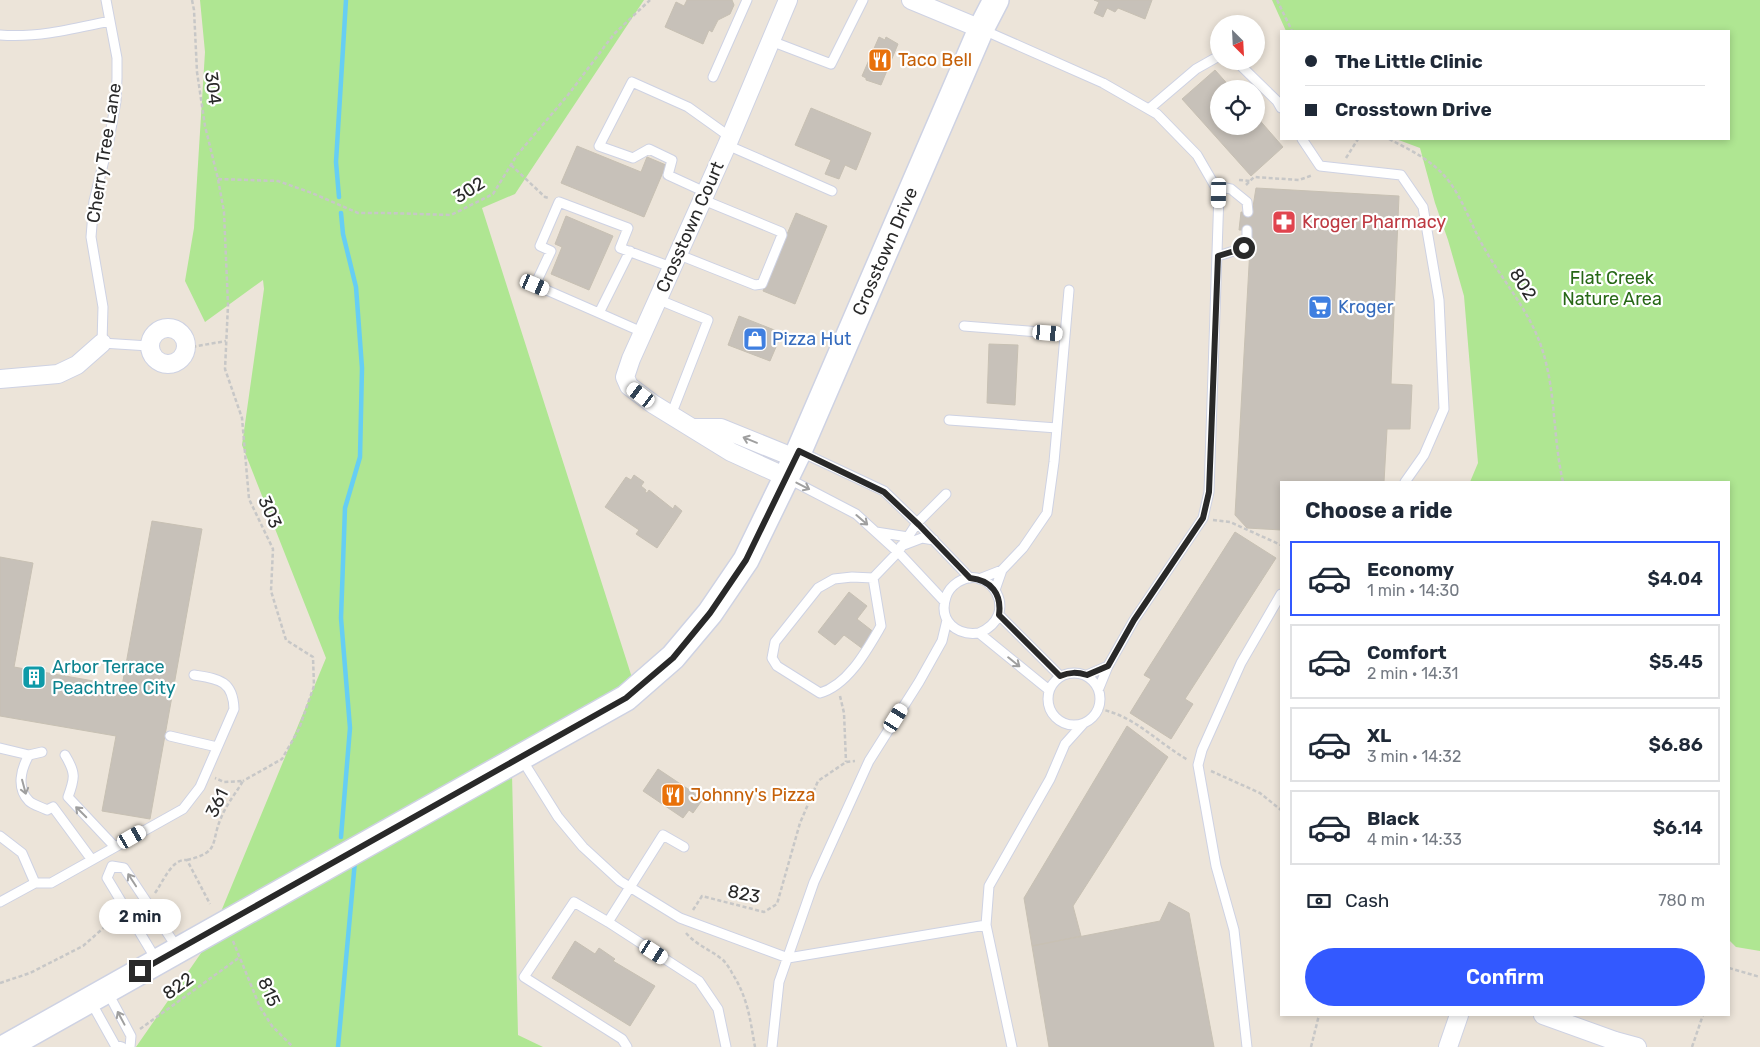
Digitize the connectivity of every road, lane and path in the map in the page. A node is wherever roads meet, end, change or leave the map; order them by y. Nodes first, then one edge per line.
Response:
1 (106, 0) edge
2 (192, 0) edge
3 (650, 0) edge
4 (747, 0) edge
5 (788, 0) edge
6 (863, 0) edge
7 (911, 0) edge
8 (996, 0) edge
9 (1277, 0) edge
10 (110, 21) junction
11 (981, 29) junction
12 (1292, 30) edge
13 (0, 35) edge
14 (771, 41) junction
15 (1210, 61) edge
16 (1245, 70) edge
17 (713, 77) dead end
18 (1280, 106) edge
19 (1149, 109) junction
20 (1303, 140) edge
21 (1357, 140) edge
22 (1391, 140) edge
23 (729, 141) junction
24 (511, 165) junction
25 (1336, 168) junction
26 (218, 179) junction
27 (1246, 185) dead end
28 (1215, 186) junction
29 (832, 191) dead end
30 (703, 196) junction
31 (559, 202) junction
32 (1248, 212) dead end
33 (1248, 230) dead end
34 (630, 251) junction
35 (1218, 256) junction
36 (674, 261) junction
37 (1069, 290) dead end
38 (657, 299) junction
39 (599, 312) junction
40 (964, 326) dead end
41 (642, 332) junction
42 (1065, 334) junction
43 (227, 341) junction
44 (102, 343) junction
45 (149, 346) junction
46 (186, 348) junction
47 (0, 379) edge
48 (671, 415) junction
49 (949, 420) dead end
50 (1057, 428) junction
51 (793, 462) junction
52 (1407, 481) edge
53 (1563, 481) edge
54 (946, 494) dead end
55 (1203, 518) junction
56 (917, 523) junction
57 (876, 532) junction
58 (908, 537) junction
59 (934, 540) junction
60 (1280, 545) edge
61 (900, 549) junction
62 (1002, 570) junction
63 (873, 578) junction
64 (974, 579) junction
65 (995, 590) junction
66 (1280, 596) edge
67 (944, 601) junction
68 (999, 615) junction
69 (947, 620) junction
70 (961, 632) junction
71 (979, 634) junction
72 (942, 641) junction
73 (1108, 666) junction
74 (194, 675) dead end
75 (1087, 675) junction
76 (1060, 676) junction
77 (838, 685) junction
78 (1099, 688) junction
79 (1049, 690) junction
80 (1099, 709) junction
81 (1063, 723) junction
82 (1083, 724) junction
83 (170, 736) dead end
84 (1065, 744) junction
85 (217, 747) junction
86 (0, 748) edge
87 (42, 752) dead end
88 (29, 755) junction
89 (65, 755) dead end
90 (521, 758) junction
91 (869, 761) junction
92 (846, 762) junction
93 (1198, 765) junction
94 (206, 774) junction
95 (243, 781) junction
96 (68, 797) junction
97 (53, 807) junction
98 (1280, 809) edge
99 (0, 836) edge
100 (115, 847) junction
101 (684, 847) dead end
102 (104, 853) junction
103 (92, 860) junction
104 (187, 860) dead end
105 (112, 866) junction
106 (35, 883) junction
107 (631, 888) junction
108 (0, 902) edge
109 (686, 920) junction
110 (608, 922) junction
111 (986, 925) junction
112 (232, 941) dead end
113 (168, 956) junction
114 (240, 957) junction
115 (788, 958) junction
116 (1730, 968) edge
117 (1760, 977) edge
118 (98, 995) junction
119 (1319, 1016) edge
120 (1459, 1016) edge
121 (1546, 1016) edge
122 (1703, 1016) edge
123 (131, 1036) junction
124 (6, 1047) edge
125 (122, 1047) edge
126 (130, 1047) edge
127 (293, 1047) edge
128 (627, 1047) edge
129 (726, 1047) edge
130 (755, 1047) edge
131 (772, 1047) edge
132 (1012, 1047) edge
133 (1246, 1047) edge
134 (1311, 1047) edge
135 (1448, 1047) edge
136 (1637, 1047) edge
137 (1692, 1047) edge

1 - 10 lane, Cherry Tree Lane
2 - 26 path, 304
3 - 24 path, 302
4 - 17 lane
5 - 14 street, Crosstown Court
6 - 14 lane
7 - 11 street
8 - 11 street, Crosstown Drive
9 - 12 path
10 - 13 lane
10 - 44 lane, Cherry Tree Lane
11 - 19 lane
11 - 51 street, Crosstown Drive
14 - 23 street, Crosstown Court
15 - 19 lane
16 - 18 lane
19 - 28 lane
20 - 25 lane
21 - 25 path
22 - 53 path, 802
23 - 29 lane
23 - 30 street, Crosstown Court
23 - 30 lane
24 - 26 path, 302
24 - 31 path
25 - 27 path
25 - 52 lane
26 - 43 path, 303
28 - 32 lane
28 - 35 lane
30 - 36 street, Crosstown Court
30 - 36 lane
31 - 34 lane
31 - 39 lane
33 - 35 lane
34 - 36 lane
34 - 39 lane
35 - 55 lane
36 - 38 street, Crosstown Court
37 - 42 lane
38 - 41 street, Crosstown Court
38 - 48 lane
39 - 41 lane
40 - 42 lane
41 - 48 street, Crosstown Court
42 - 50 lane
43 - 46 path
43 - 95 path, 303
44 - 45 lane
44 - 47 street
45 - 46 street
45 - 46 street
48 - 51 street, Crosstown Court
49 - 50 lane
50 - 62 lane
51 - 56 lane
51 -> 57 lane
51 - 90 street, Crosstown Drive
54 - 56 lane
55 - 60 path
55 - 73 lane
56 - 58 lane
56 - 59 lane
57 - 58 lane
57 - 61 lane
58 - 61 lane
59 - 61 lane
59 - 64 lane
61 - 63 lane
61 - 67 lane
62 - 64 lane
62 - 65 lane
63 - 77 lane
63 - 77 lane
64 - 65 lane
64 - 67 lane
65 - 68 lane
66 - 93 lane
67 - 69 lane
68 - 71 lane
68 - 76 lane
69 - 70 lane
69 - 72 lane
70 - 71 lane
70 - 72 lane
71 -> 79 lane
72 - 91 lane
73 - 75 lane
73 - 78 lane
74 - 85 lane
75 - 76 lane
75 - 78 lane
76 - 79 lane
77 - 92 path
78 - 80 lane
79 - 81 lane
80 - 82 lane
80 - 93 path
81 - 82 lane
81 - 84 lane
82 - 84 lane
83 - 85 lane
84 - 111 lane
85 - 94 lane
86 - 88 lane
87 - 88 lane
88 -> 97 lane
89 - 96 lane
90 - 107 lane
90 - 113 street, Crosstown Drive
91 - 92 path
91 - 115 lane
92 - 109 path, 823
93 - 98 path
93 - 133 lane
94 - 95 path, 361
94 - 100 lane
95 - 104 path, 361
96 - 97 lane
100 -> 96 lane
97 - 103 lane
99 - 106 lane
100 - 102 lane
101 - 107 lane
102 - 103 lane
102 - 105 lane
103 - 106 lane
113 -> 105 lane
105 - 113 lane
106 - 108 lane
107 - 109 lane
107 - 110 lane
109 - 115 lane
109 - 130 path
110 - 128 lane
110 - 129 lane
111 - 115 lane
111 - 132 lane
112 - 114 path, 815
113 - 118 street, Crosstown Drive
114 - 123 path, 822
114 - 127 path, 815
115 - 131 lane
116 - 117 path
123 -> 118 lane
118 - 124 street, Crosstown Drive
118 - 125 lane
119 - 134 path
120 - 135 street
121 - 136 street
122 - 137 path
123 - 126 lane

